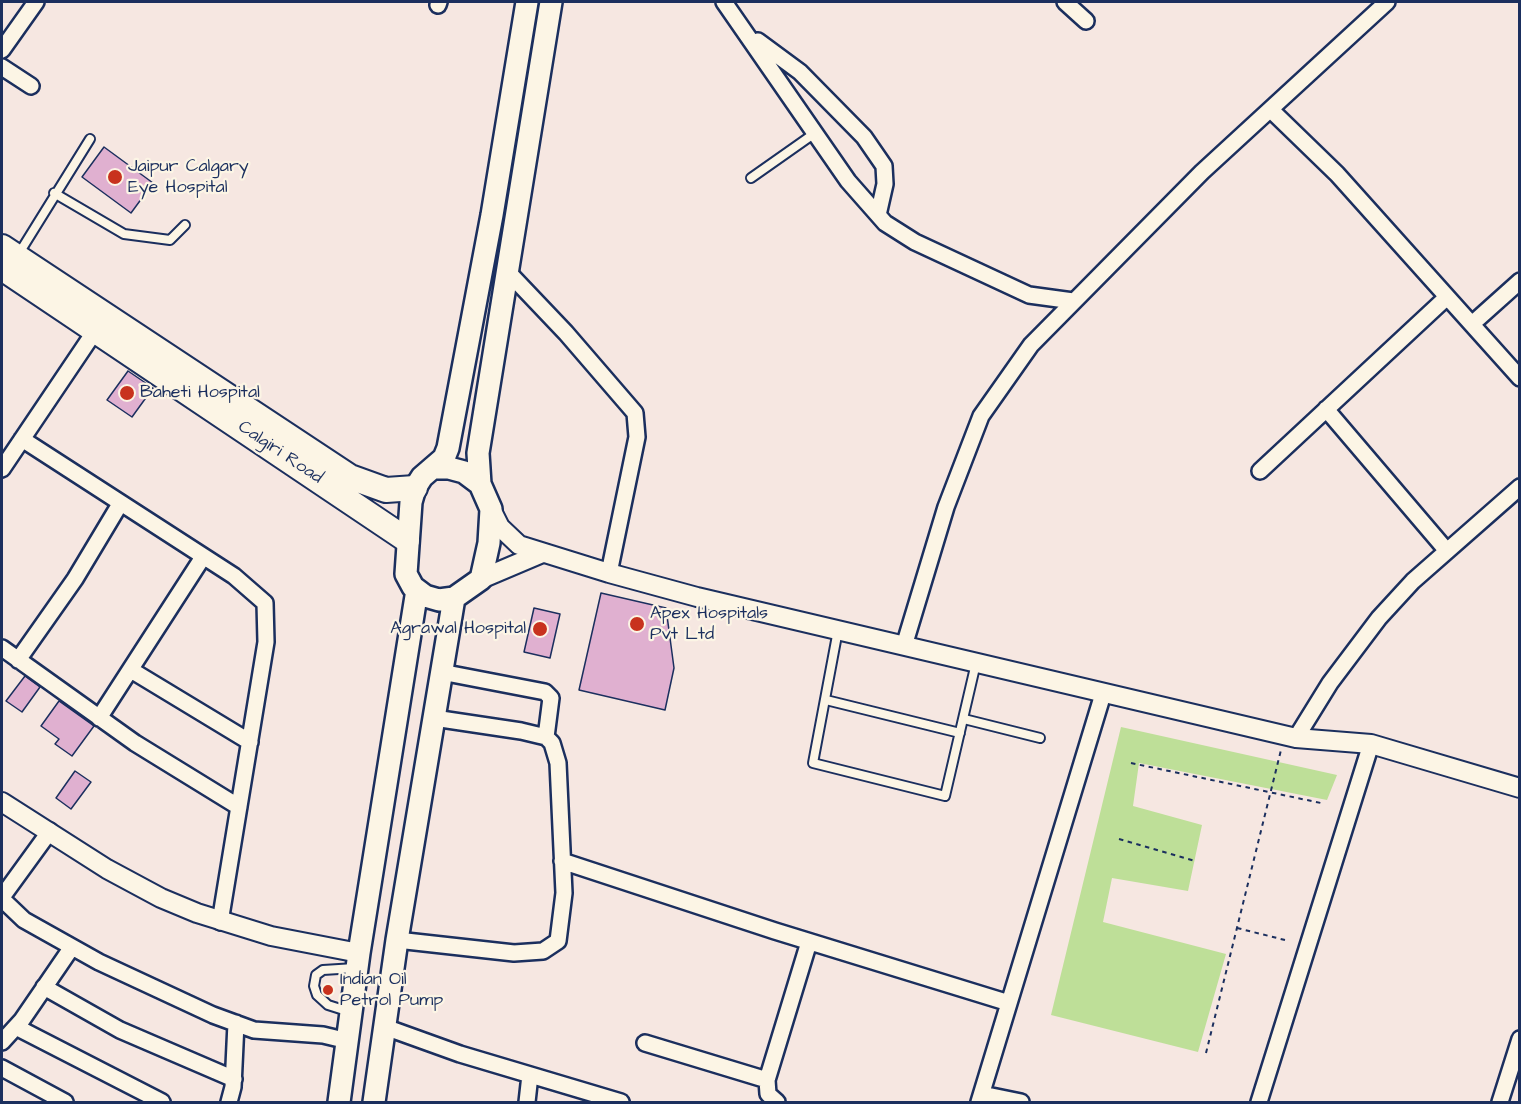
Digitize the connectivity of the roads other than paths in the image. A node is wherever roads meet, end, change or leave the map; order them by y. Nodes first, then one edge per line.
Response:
1 (36, 2) edge
2 (525, 2) edge
3 (551, 2) edge
4 (724, 2) edge
5 (1065, 2) edge
6 (1387, 2) edge
7 (1086, 21) dead end
8 (746, 31) junction
9 (2, 50) edge
10 (2, 67) edge
11 (31, 86) dead end
12 (1271, 110) junction
13 (815, 132) junction
14 (90, 139) dead end
15 (752, 178) dead end
16 (54, 193) junction
17 (878, 215) junction
18 (185, 225) dead end
19 (7, 257) edge
20 (508, 272) junction
21 (1520, 281) edge
22 (1447, 297) junction
23 (1073, 301) junction
24 (101, 322) junction
25 (1472, 324) junction
26 (1520, 378) edge
27 (1326, 409) junction
28 (22, 439) junction
29 (434, 468) junction
30 (2, 469) edge
31 (1260, 471) dead end
32 (480, 484) junction
33 (1520, 487) edge
34 (415, 488) junction
35 (120, 504) junction
36 (491, 508) junction
37 (407, 540) junction
38 (1447, 551) junction
39 (540, 554) junction
40 (203, 557) junction
41 (609, 573) junction
42 (481, 579) junction
43 (417, 590) junction
44 (454, 598) junction
45 (838, 630) junction
46 (904, 646) junction
47 (2, 648) edge
48 (18, 660) junction
49 (976, 663) junction
50 (131, 670) junction
51 (441, 672) junction
52 (1103, 693) junction
53 (826, 700) junction
54 (99, 718) junction
55 (434, 718) junction
56 (964, 719) junction
57 (960, 733) junction
58 (546, 737) junction
59 (1290, 737) junction
60 (1040, 738) dead end
61 (250, 742) junction
62 (1371, 744) junction
63 (1519, 786) edge
64 (2, 802) edge
65 (239, 807) junction
66 (50, 831) junction
67 (562, 861) junction
68 (2, 898) edge
69 (220, 922) junction
70 (397, 940) junction
71 (809, 942) junction
72 (72, 946) junction
73 (358, 960) junction
74 (44, 987) junction
75 (1009, 1003) junction
76 (352, 1012) junction
77 (236, 1023) junction
78 (16, 1027) junction
79 (385, 1027) junction
80 (1520, 1039) edge
81 (348, 1041) junction
82 (2, 1042) edge
83 (645, 1043) dead end
84 (2, 1068) edge
85 (530, 1075) junction
86 (234, 1079) junction
87 (767, 1080) junction
88 (981, 1098) edge
89 (65, 1102) edge
90 (162, 1102) edge
91 (229, 1102) edge
92 (339, 1102) edge
93 (374, 1102) edge
94 (527, 1102) edge
95 (621, 1102) edge
96 (777, 1102) edge
97 (1021, 1102) edge
98 (1259, 1102) edge
99 (1500, 1102) edge

1 - 9 street
2 - 29 main road
3 - 20 main road
4 - 8 street
5 - 7 street
6 - 12 street
8 - 13 street
8 - 17 street
10 - 11 street
12 - 22 street
12 - 23 street
13 - 15 lane
13 - 17 street
14 - 16 lane
16 - 18 lane
16 - 19 lane
17 - 23 street
19 - 24 main road, Calgiri Road
20 - 32 main road
20 - 41 street
21 - 25 street
22 - 25 street
22 - 27 street
23 - 46 street
24 - 28 street
24 - 34 main road, Calgiri Road
24 - 37 main road, Calgiri Road
25 - 26 street
27 - 31 street
27 - 38 street
28 - 30 street
28 - 35 street
29 - 32 main road
29 - 34 main road
32 - 36 main road
33 - 38 street
34 - 37 main road
35 - 40 street
35 - 48 street
36 - 39 street
36 - 42 main road
37 - 43 main road
38 - 59 street
39 - 41 street
39 - 42 street
40 - 50 street
40 - 61 street
41 - 45 street
42 - 44 main road
43 - 44 main road
43 - 73 main road
44 - 51 main road
45 - 46 street
45 - 53 lane
46 - 49 street
47 - 48 street
48 - 54 street
49 - 52 street
49 - 56 lane
50 - 54 street
50 - 61 street
51 - 55 main road
51 - 58 street
52 - 59 street
52 - 75 street
53 - 57 lane
53 - 57 lane
54 - 65 street
55 - 58 street
55 - 70 main road
56 - 57 lane
56 - 60 lane
58 - 67 street
59 - 62 street
61 - 65 street
62 - 63 street
62 - 98 street
64 - 66 street
65 - 69 street
66 - 68 street
66 - 69 street
67 - 70 street
67 - 71 street
68 - 72 street
69 - 73 street
70 - 79 main road
71 - 75 street
71 - 87 street
72 - 74 street
72 - 77 street
73 - 76 main road
73 - 76 lane
74 - 78 street
74 - 86 street
75 - 88 street
76 - 81 main road
77 - 81 street
77 - 86 street
78 - 82 street
78 - 90 street
79 - 85 street
79 - 93 main road
80 - 99 street
81 - 92 main road
83 - 87 street
84 - 89 street
85 - 94 street
85 - 95 street
86 - 91 street
87 - 96 street
88 - 97 street

